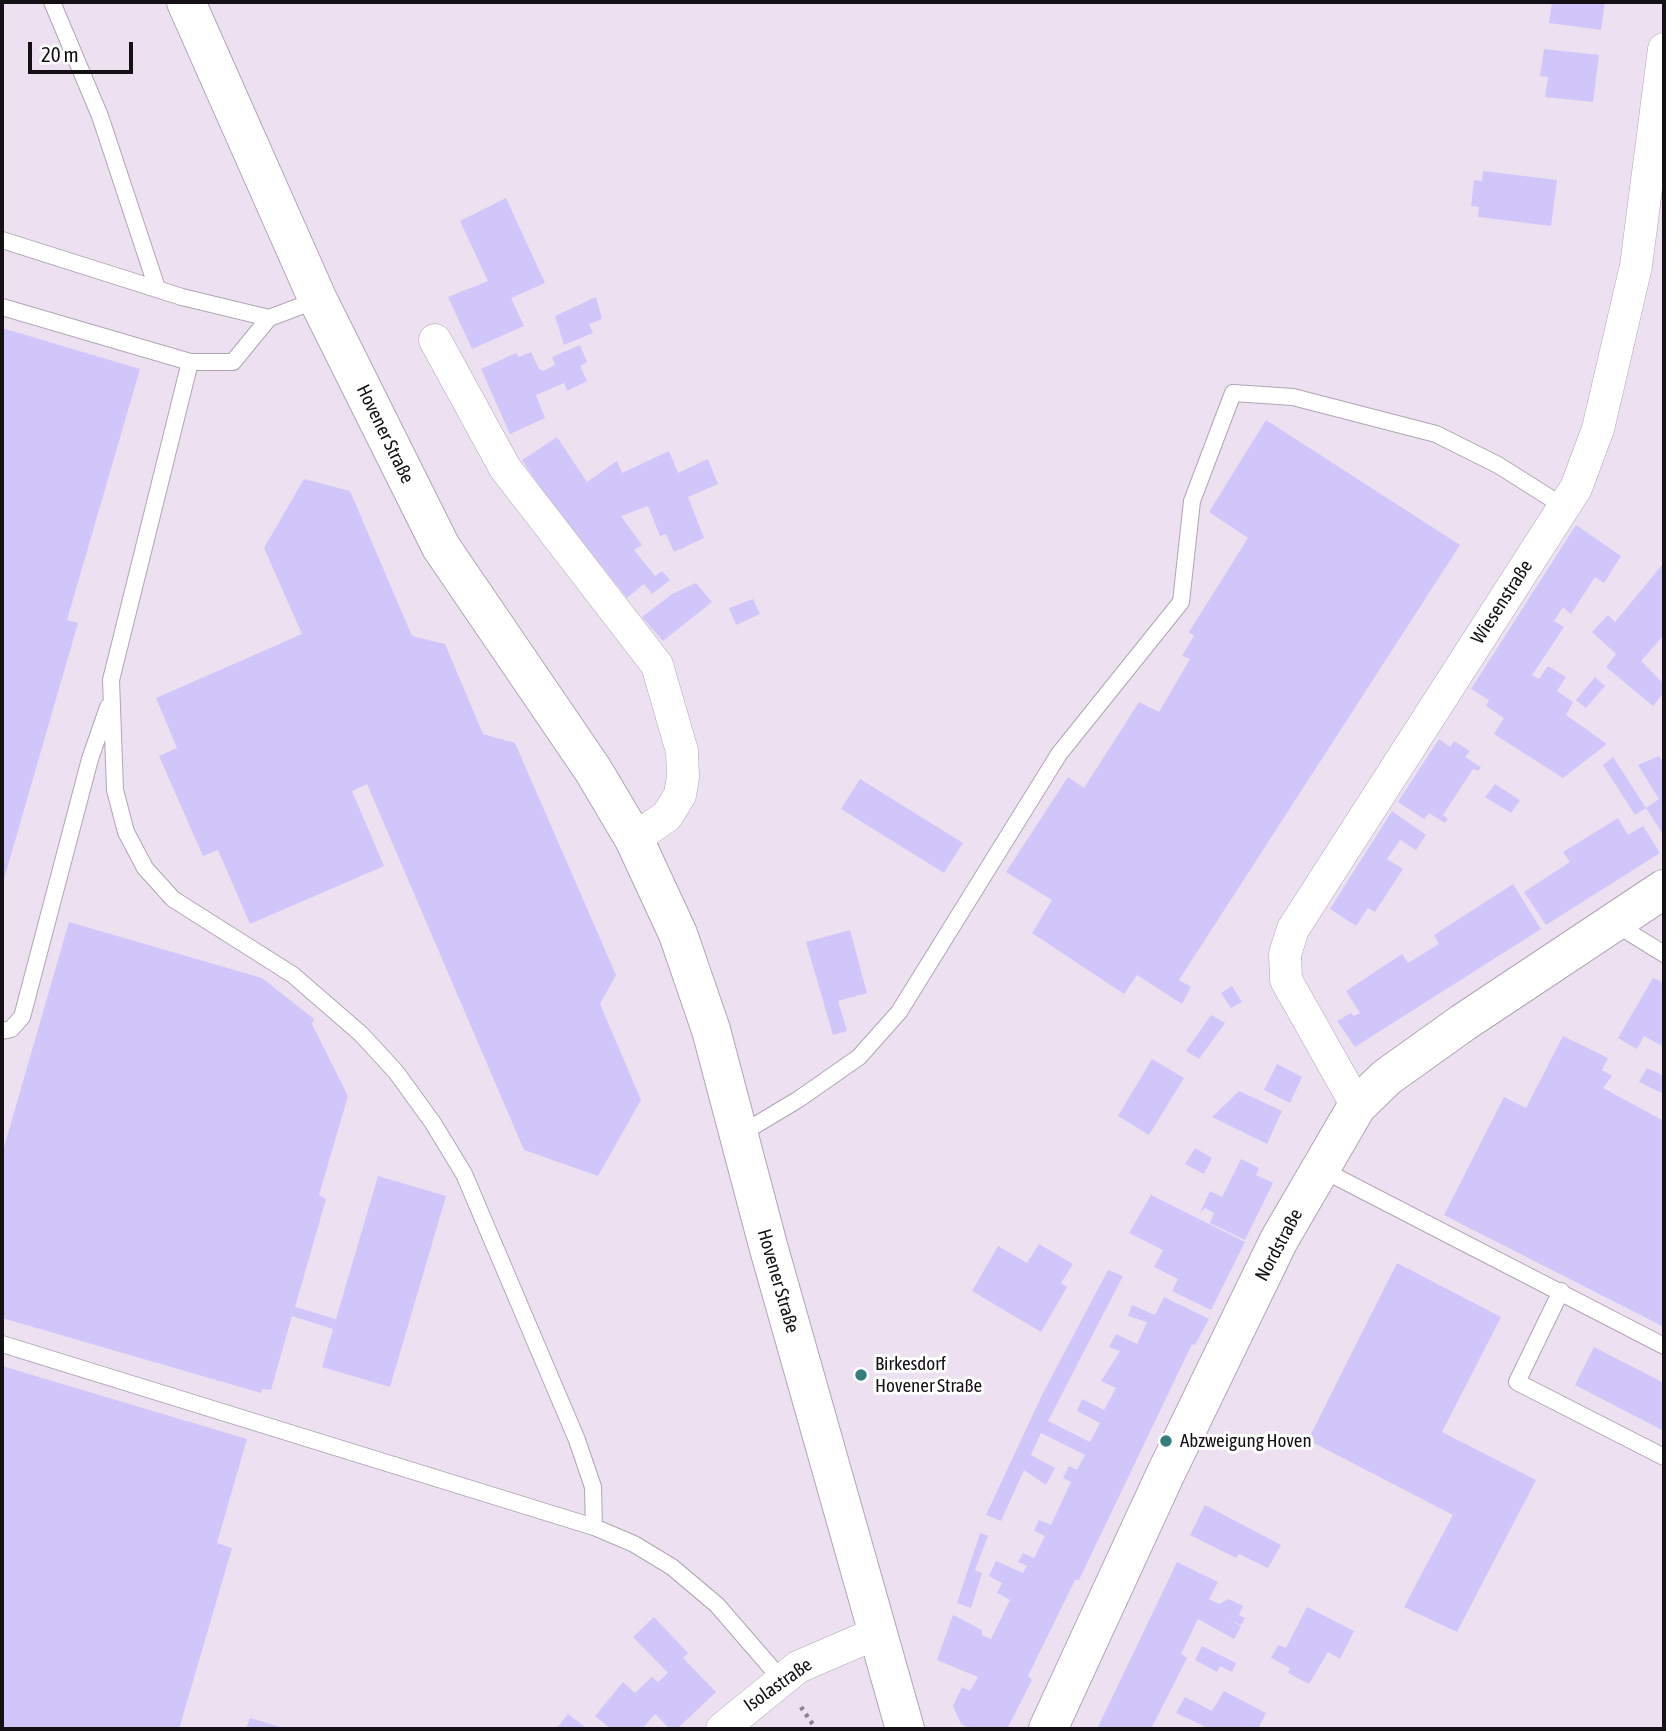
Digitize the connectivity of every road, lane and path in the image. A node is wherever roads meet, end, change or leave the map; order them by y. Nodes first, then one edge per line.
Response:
1 (52, 2) edge
2 (186, 2) edge
3 (1664, 49) edge
4 (2, 240) edge
5 (157, 288) junction
6 (318, 300) junction
7 (2, 307) edge
8 (269, 318) junction
9 (435, 340) dead end
10 (190, 362) junction
11 (1563, 506) junction
12 (111, 698) junction
13 (634, 839) junction
14 (1664, 889) edge
15 (1614, 923) junction
16 (1664, 954) edge
17 (2, 1031) edge
18 (1357, 1106) junction
19 (739, 1135) junction
20 (1321, 1169) junction
21 (1561, 1292) junction
22 (2, 1344) edge
23 (1664, 1346) edge
24 (1664, 1457) edge
25 (594, 1527) junction
26 (877, 1633) junction
27 (781, 1679) junction
28 (722, 1729) edge
29 (905, 1729) edge
30 (1048, 1729) edge

1 - 5 lane
2 - 6 main road, Hovener Straße
3 - 11 street, Wiesenstraße
4 - 5 lane
5 - 8 lane
6 - 8 lane
6 - 13 main road, Hovener Straße
7 - 10 lane
8 - 10 lane
9 - 13 street
10 - 12 lane
11 - 18 street, Wiesenstraße
11 - 19 lane
12 - 17 lane
12 - 25 lane
13 - 19 main road, Hovener Straße
14 - 15 main road, Nordstraße
15 - 16 lane
15 - 18 main road, Nordstraße
18 - 20 main road, Nordstraße
19 - 26 main road, Hovener Straße
20 - 21 lane
20 - 30 main road, Nordstraße
21 - 23 lane
21 - 24 lane
22 - 25 lane
25 - 27 lane
26 - 27 street, Isolastraße
26 - 29 main road, Hovener Straße
27 - 28 street, Isolastraße

